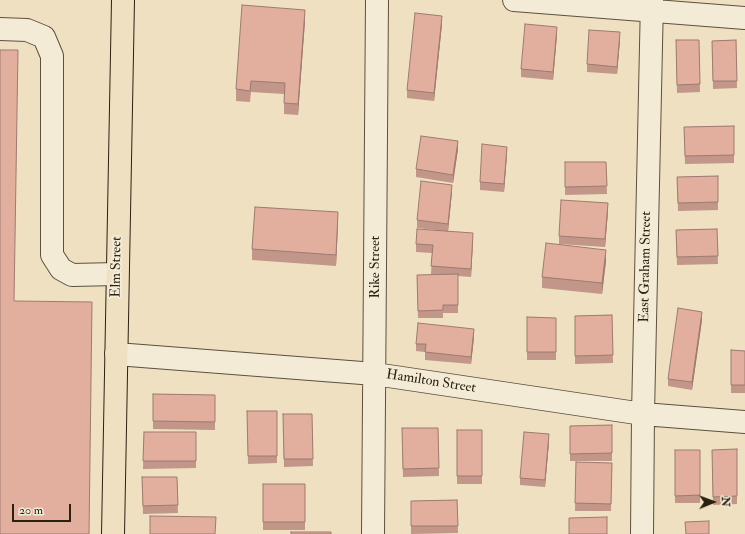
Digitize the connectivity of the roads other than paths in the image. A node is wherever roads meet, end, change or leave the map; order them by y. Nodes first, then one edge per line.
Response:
1 (123, 0) edge
2 (377, 0) edge
3 (514, 0) edge
4 (652, 5) edge
5 (745, 18) edge
6 (0, 29) edge
7 (117, 274) junction
8 (116, 354) junction
9 (375, 374) junction
10 (643, 414) junction
11 (745, 422) edge
12 (113, 534) edge
13 (373, 534) edge
14 (642, 534) edge

1 - 7 main road, Elm Street
2 - 9 street, Rike Street
3 - 4 street
4 - 5 street
4 - 10 street, East Graham Street
6 - 7 street
7 - 8 main road, Elm Street
8 - 9 street, Hamilton Street
8 - 12 main road, Elm Street
9 - 10 street, Hamilton Street
9 - 13 street, Rike Street
10 - 11 street, Hamilton Street
10 - 14 street, East Graham Street

